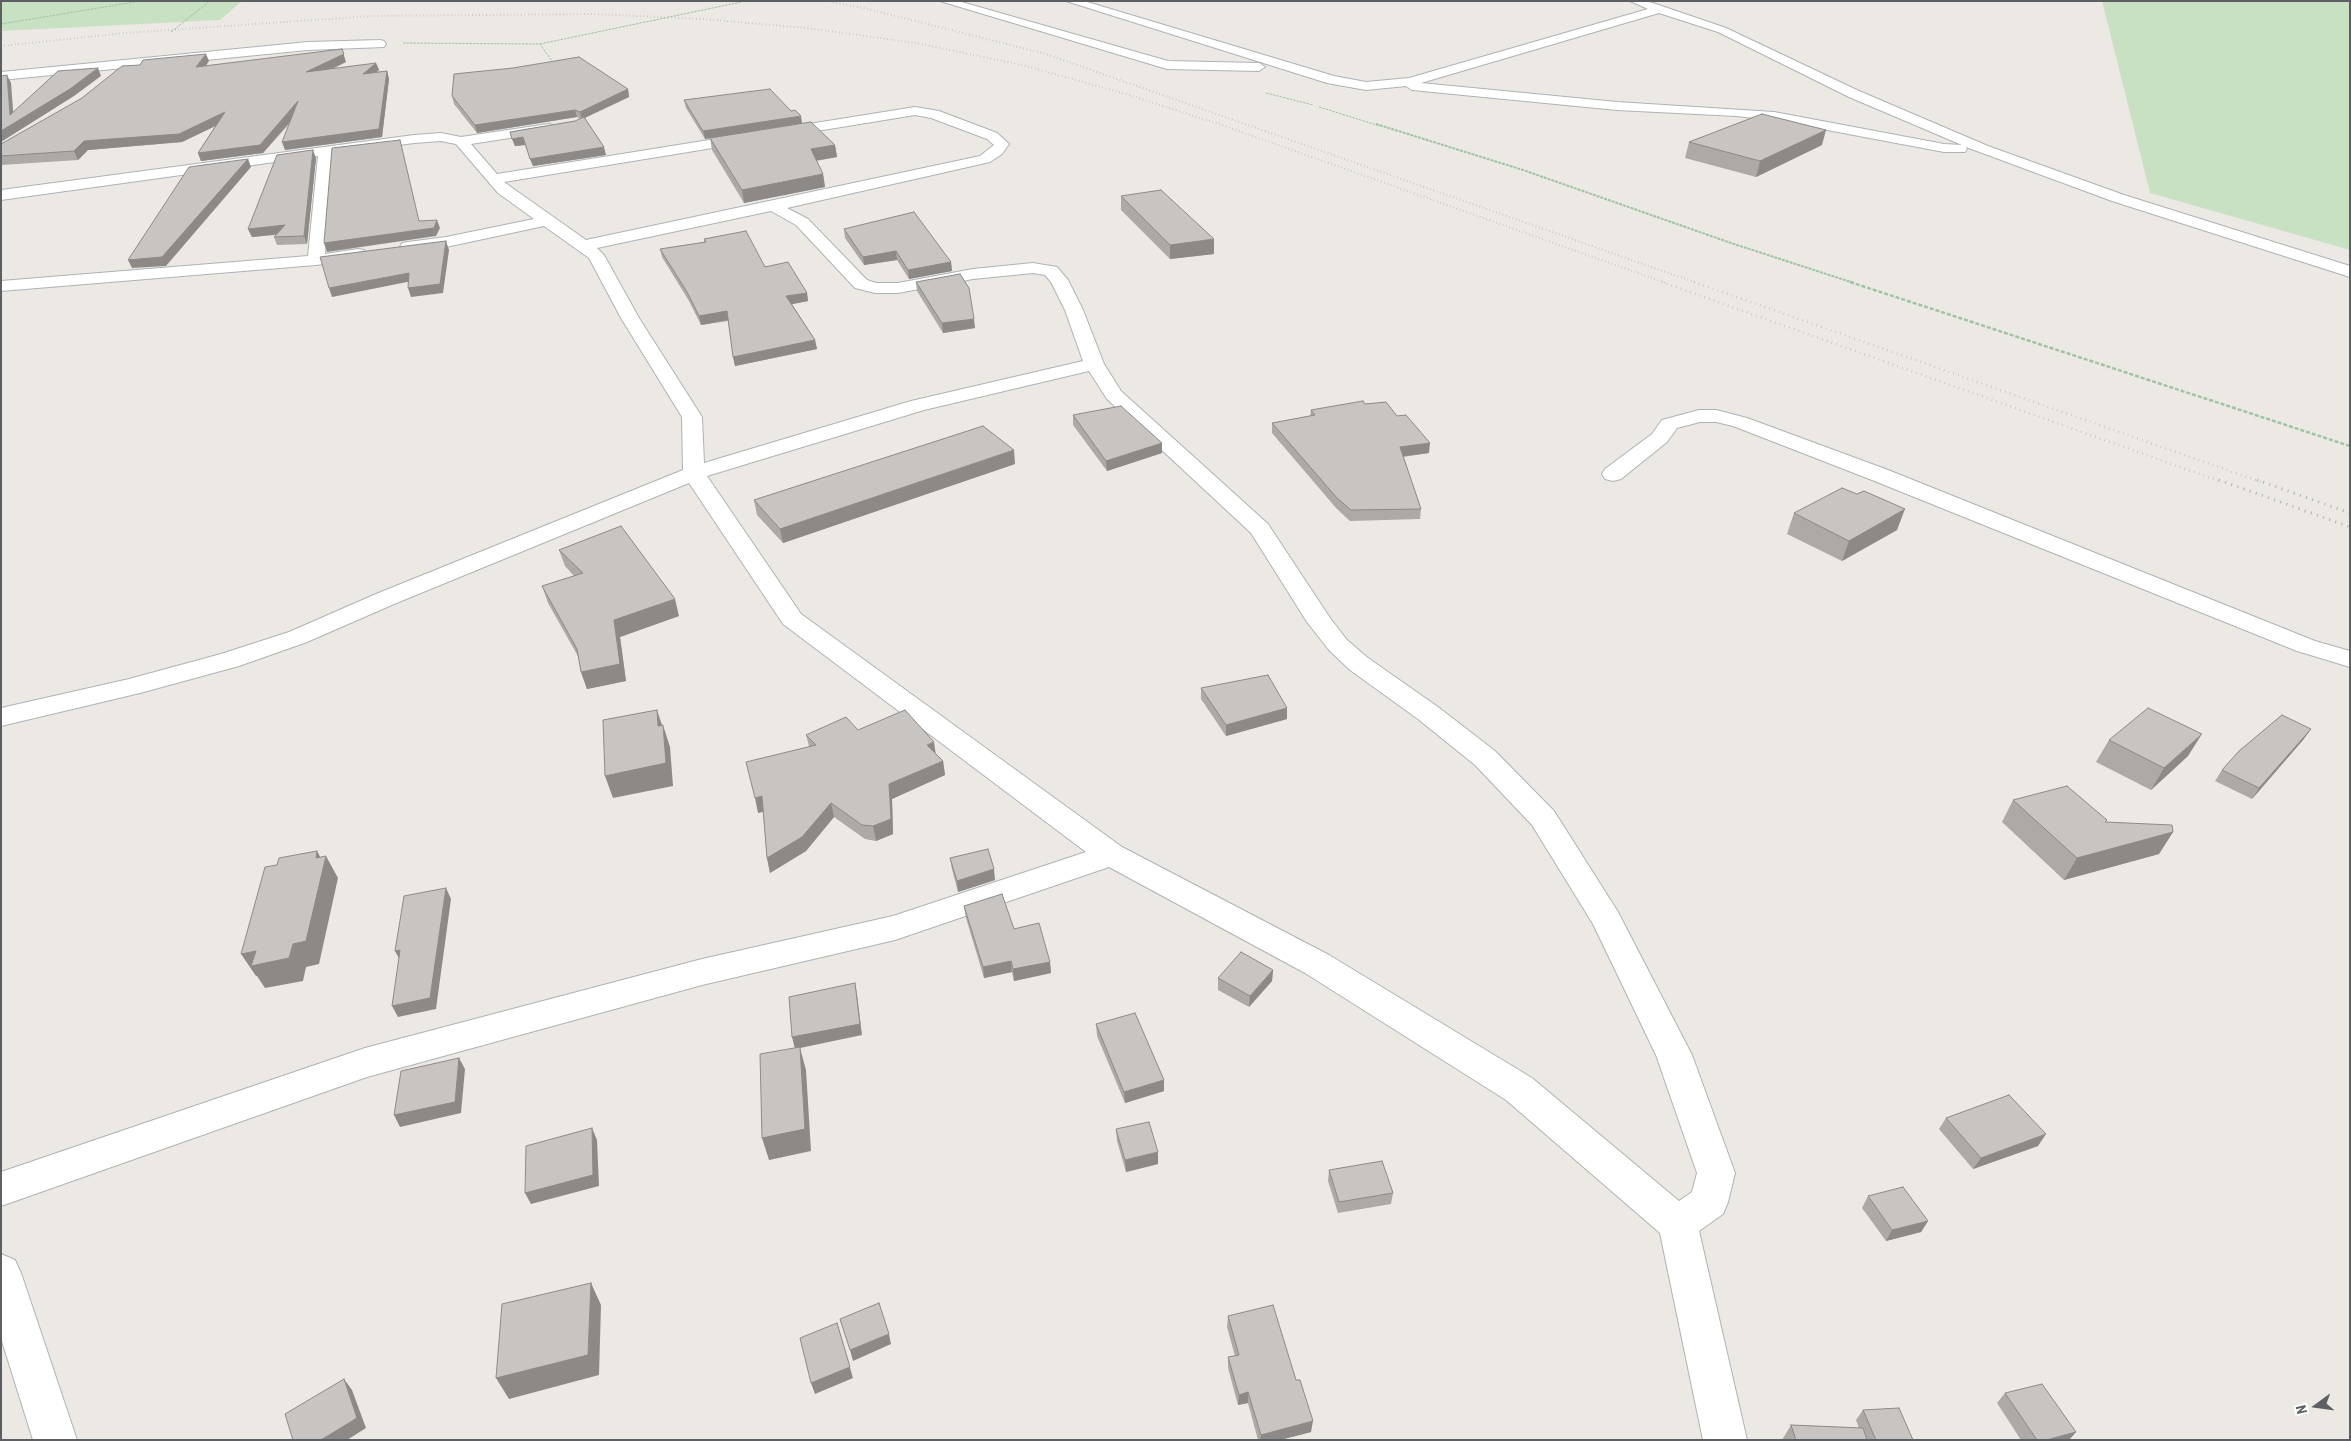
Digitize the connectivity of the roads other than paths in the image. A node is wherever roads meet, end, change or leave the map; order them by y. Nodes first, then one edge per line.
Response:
1 (945, 1) edge
2 (1071, 1) edge
3 (1635, 1) edge
4 (1660, 9) junction
5 (380, 44) road end
6 (128, 63) junction
7 (1281, 66) junction
8 (1, 76) edge
9 (107, 79) edge
10 (1396, 84) junction
11 (557, 126) edge
12 (461, 141) junction
13 (1983, 149) junction
14 (326, 151) junction
15 (493, 179) junction
16 (1, 195) edge
17 (773, 206) junction
18 (547, 221) junction
19 (583, 246) junction
20 (390, 250) edge
21 (371, 252) edge
22 (316, 260) junction
23 (2350, 272) edge
24 (1, 286) edge
25 (1094, 364) junction
26 (694, 473) junction
27 (1613, 474) dead end
28 (2350, 660) edge
29 (1, 717) edge
30 (1111, 855) junction
31 (1, 1189) edge
32 (1678, 1224) junction
33 (1, 1273) edge
34 (55, 1440) edge
35 (1725, 1440) edge

1 - 7 street
2 - 7 street
3 - 4 street
4 - 10 street
4 - 13 street
5 - 6 street
6 - 8 street
6 - 9 street
7 - 10 street
10 - 13 street
11 - 12 street
12 - 14 street
12 - 15 street
13 - 23 street
14 - 16 street
14 - 22 street
15 - 17 street
15 - 18 street
17 - 19 street
17 - 25 street
18 - 19 street
18 - 20 street
19 - 26 street
21 - 22 street
22 - 24 street
25 - 26 street
25 - 32 street
26 - 29 street
26 - 30 street
27 - 28 street
30 - 31 street
30 - 32 street
32 - 35 street
33 - 34 street

